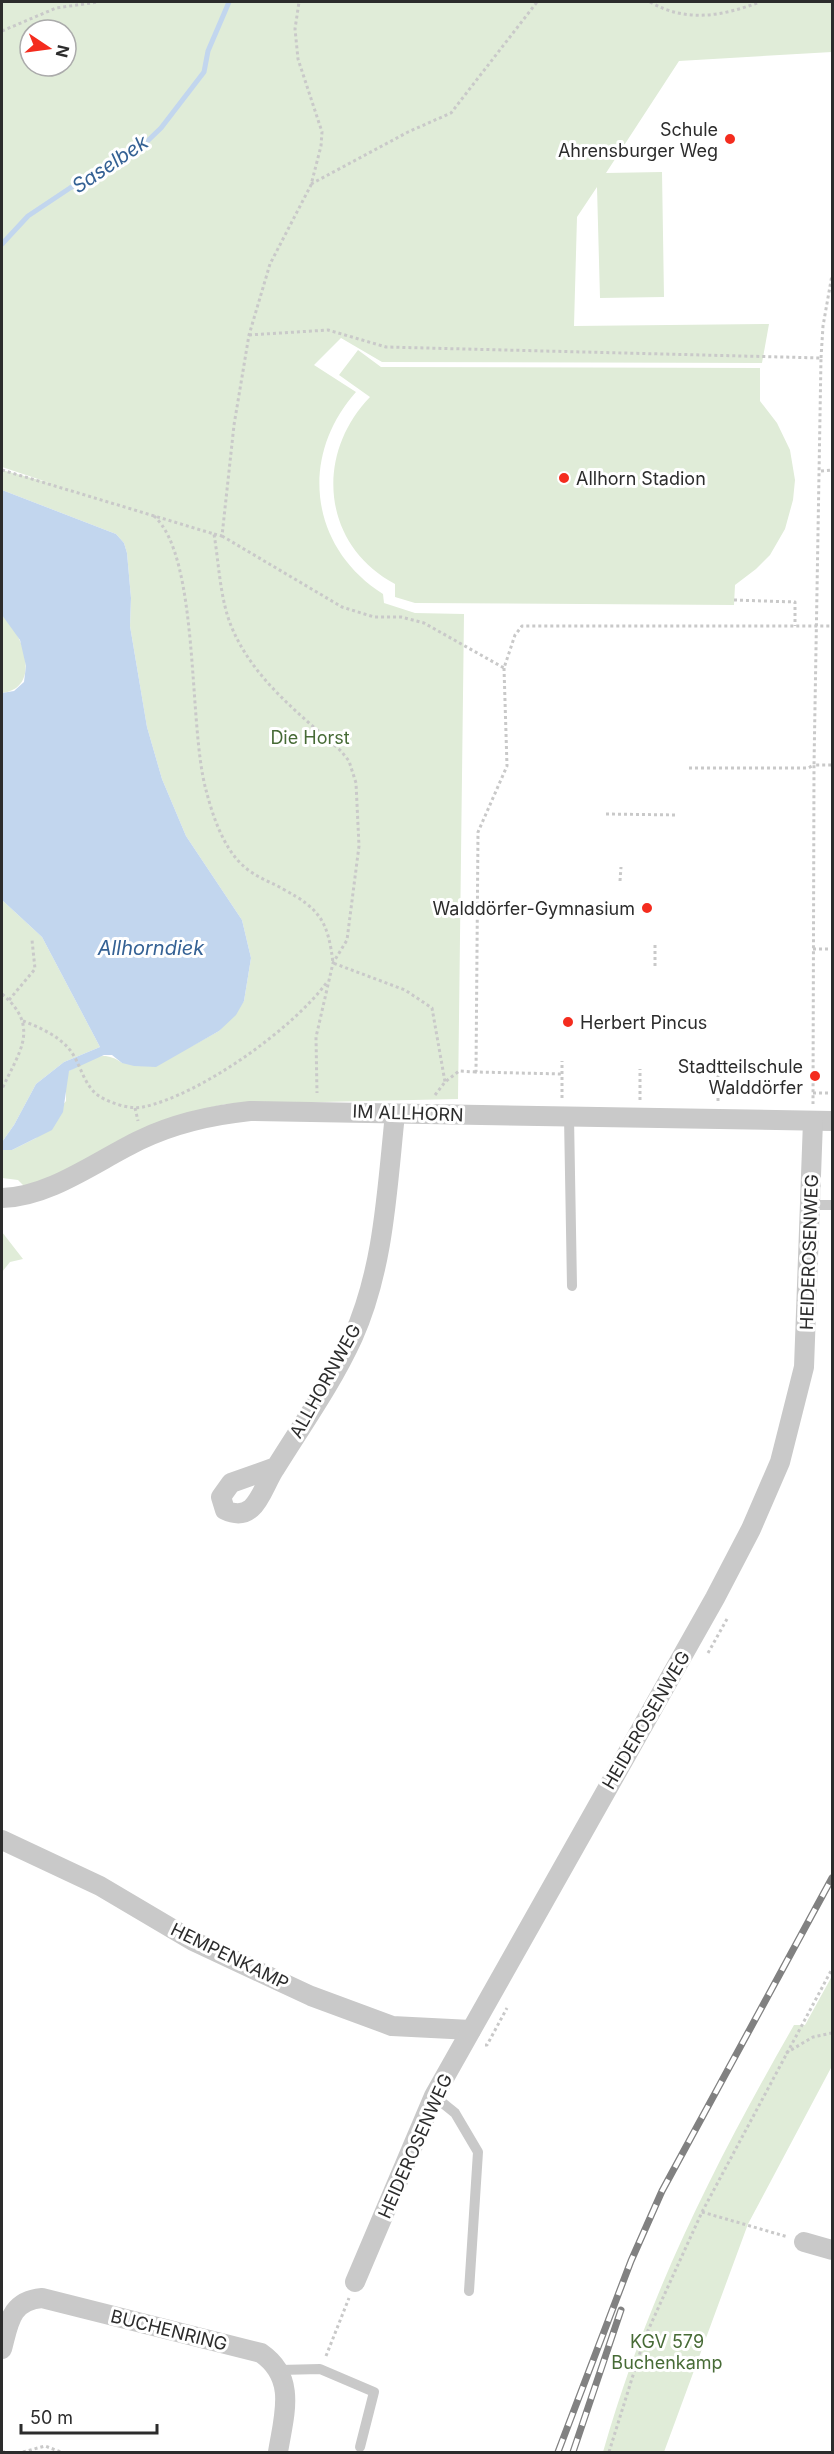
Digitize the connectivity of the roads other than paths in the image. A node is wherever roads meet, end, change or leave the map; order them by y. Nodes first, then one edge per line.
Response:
1 (395, 1114) junction
2 (569, 1117) junction
3 (813, 1121) junction
4 (832, 1121) edge
5 (2, 1198) edge
6 (810, 1205) junction
7 (832, 1205) edge
8 (572, 1286) dead end
9 (276, 1467) dead end
10 (2, 1840) edge
11 (471, 2030) junction
12 (434, 2096) junction
13 (804, 2242) road end
14 (832, 2250) edge
15 (355, 2282) road end
16 (469, 2291) dead end
17 (2, 2349) edge
18 (280, 2370) junction
19 (360, 2447) dead end
20 (278, 2452) edge

1 - 2 street, IM ALLHORN
1 - 5 street, IM ALLHORN
1 - 9 street, ALLHORNWEG
2 - 3 street, IM ALLHORN
2 - 8 lane
3 - 4 street, IM ALLHORN
3 - 6 street, HEIDEROSENWEG
6 - 7 lane
6 - 11 street, HEIDEROSENWEG
10 - 11 street, HEMPENKAMP
11 - 12 street, HEIDEROSENWEG
12 - 15 street, HEIDEROSENWEG
12 - 16 lane
13 - 14 street
17 - 18 street, BUCHENRING
18 - 19 lane
18 - 20 street

